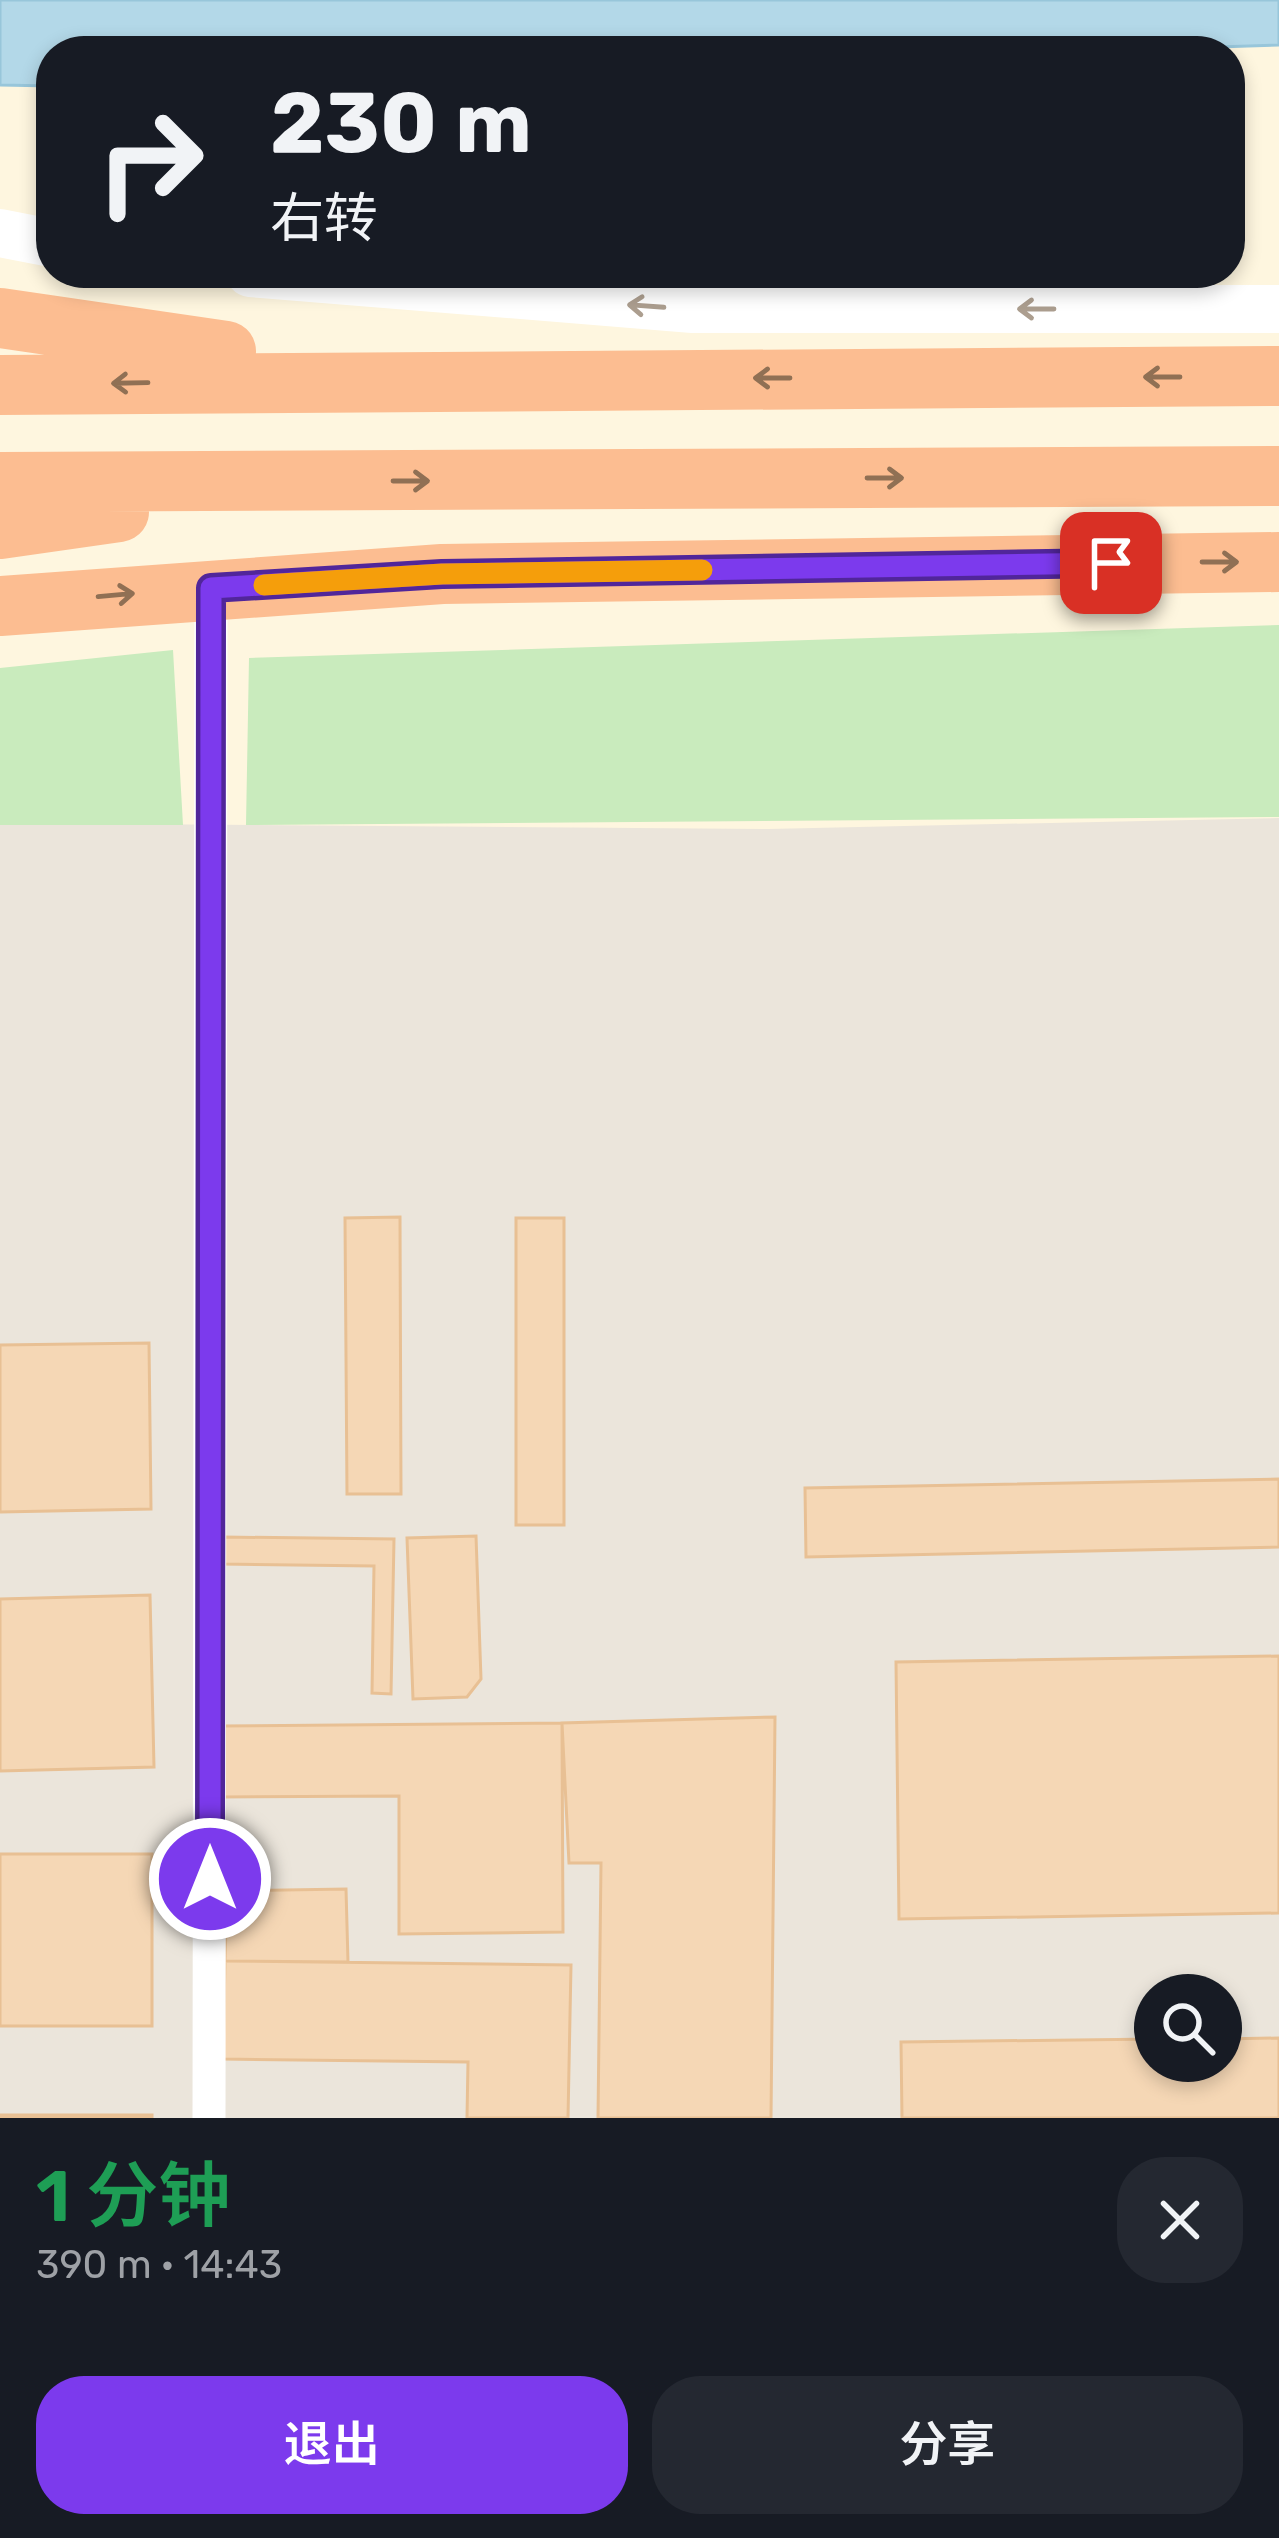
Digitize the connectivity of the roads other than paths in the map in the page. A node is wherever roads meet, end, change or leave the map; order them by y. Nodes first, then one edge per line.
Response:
1 (0, 233) edge
2 (36, 240) edge
3 (430, 288) edge
4 (1279, 309) edge
5 (0, 318) edge
6 (1279, 376) edge
7 (512, 378) junction
8 (0, 385) edge
9 (1279, 476) edge
10 (0, 482) edge
11 (333, 482) junction
12 (0, 529) edge
13 (1279, 562) edge
14 (211, 588) junction
15 (0, 606) edge
16 (209, 2118) edge

1 - 2 street
4 -> 3 street
5 - 7 highway
6 -> 7 highway
7 -> 8 highway
11 -> 9 highway
10 - 11 highway
11 - 12 highway
14 -> 13 highway
15 -> 14 highway
14 - 16 street

